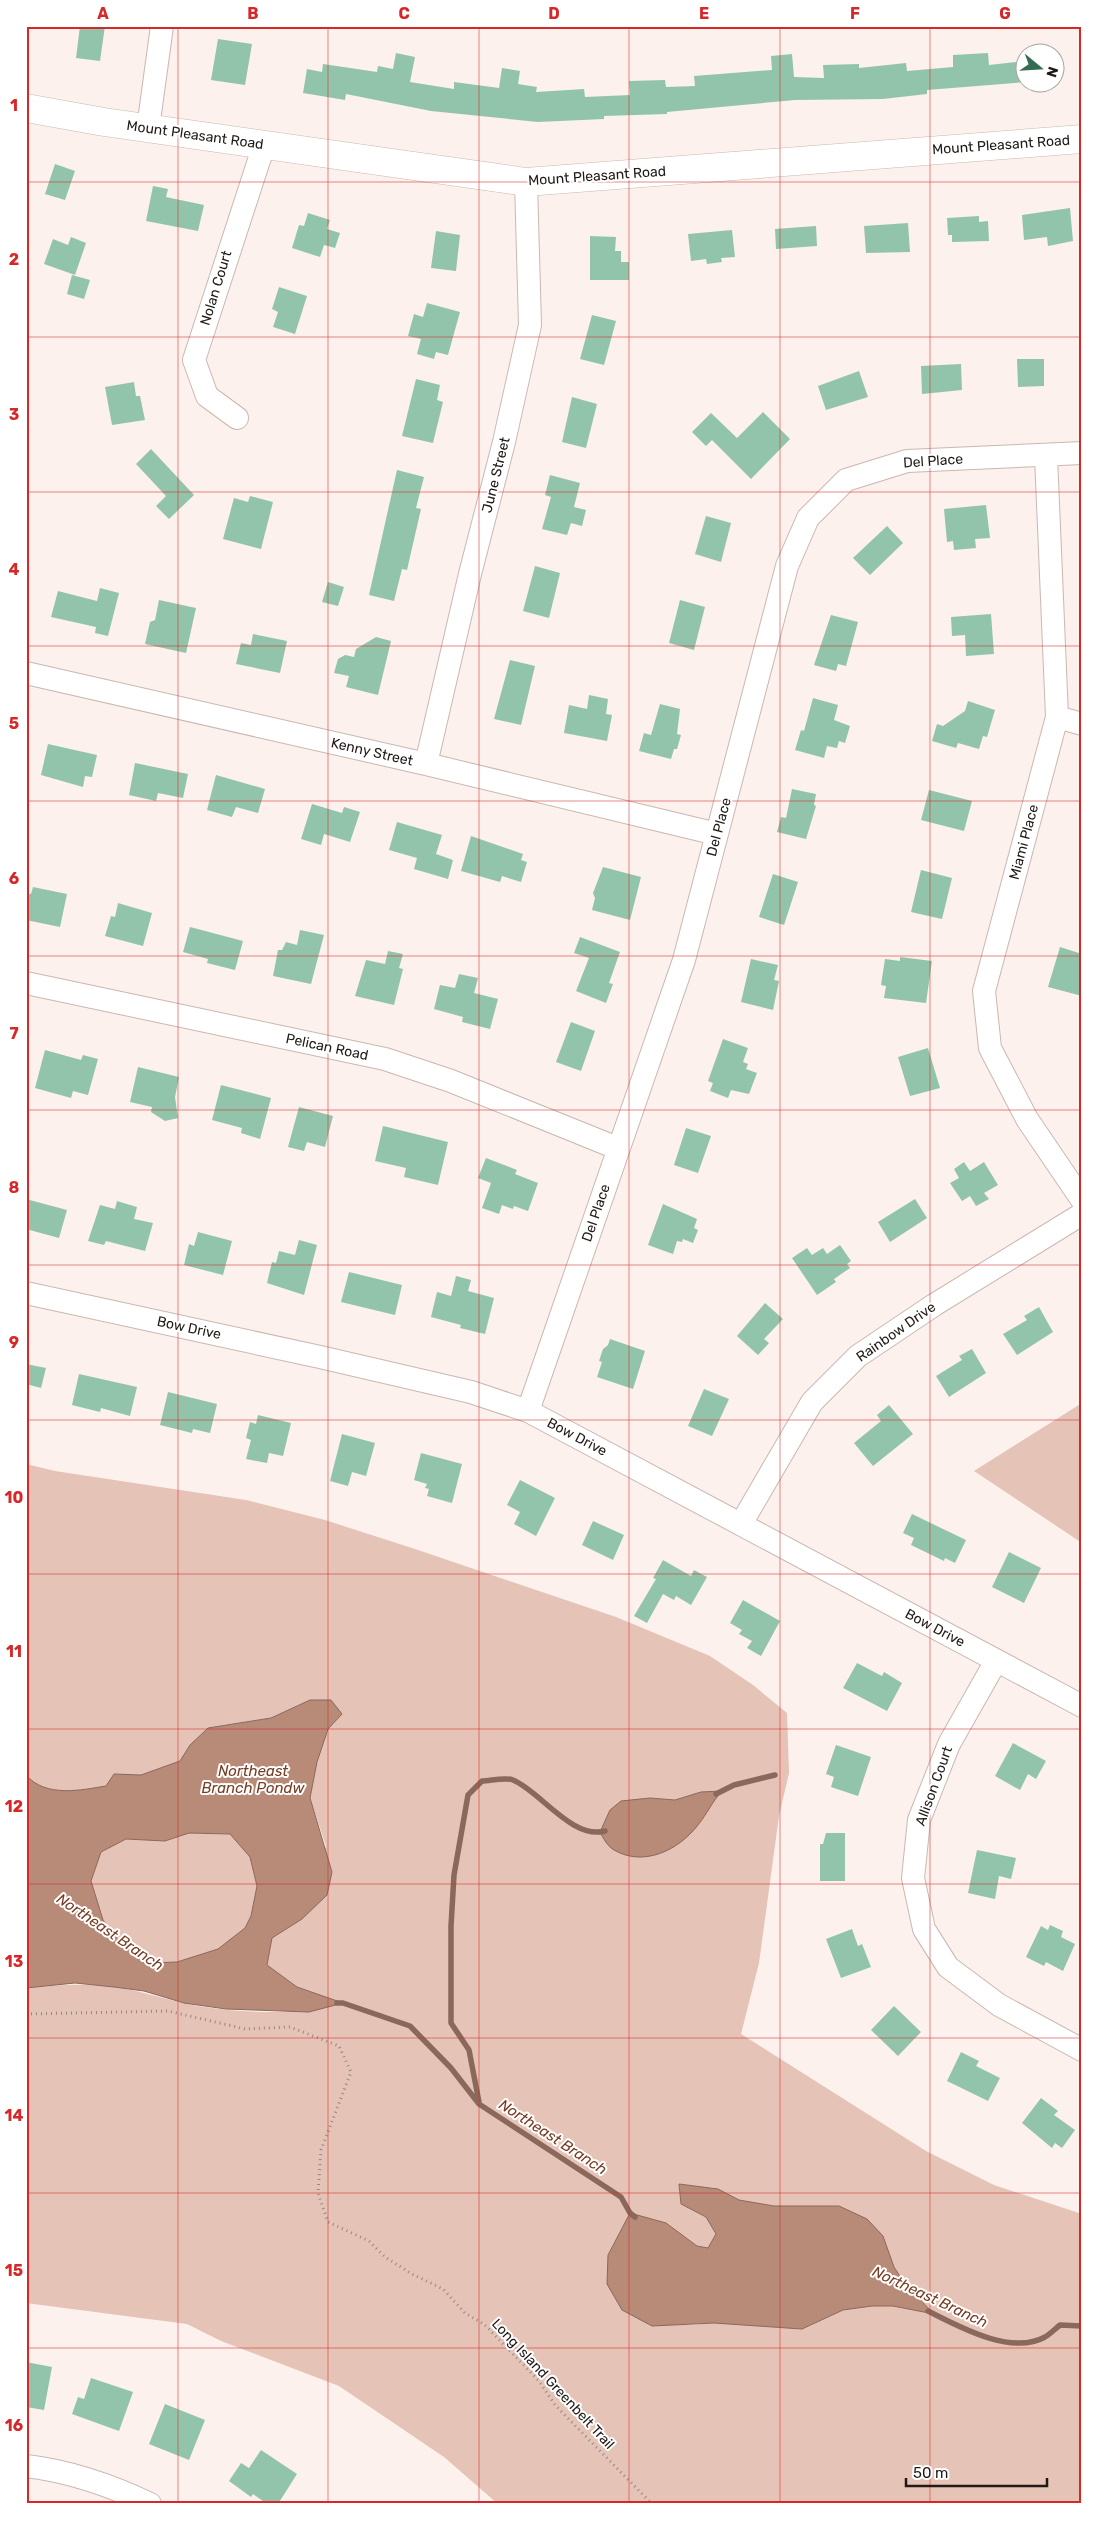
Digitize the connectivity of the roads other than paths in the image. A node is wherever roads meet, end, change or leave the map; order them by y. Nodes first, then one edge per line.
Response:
1 (162, 26) edge
2 (26, 108) edge
3 (148, 128) junction
4 (1082, 139) edge
5 (264, 145) junction
6 (526, 182) junction
7 (237, 418) dead end
8 (1082, 453) edge
9 (1046, 456) junction
10 (26, 674) edge
11 (1057, 717) junction
12 (1082, 724) edge
13 (426, 764) junction
14 (717, 834) junction
15 (26, 983) edge
16 (617, 1148) junction
17 (1082, 1200) edge
18 (1082, 1214) edge
19 (26, 1293) edge
20 (528, 1411) junction
21 (741, 1524) junction
22 (996, 1661) junction
23 (1082, 1706) edge
24 (1082, 2050) edge
25 (26, 2466) edge
26 (150, 2504) edge

1 - 3 street
2 - 3 street, Mount Pleasant Road
3 - 5 street, Mount Pleasant Road
4 - 6 street, Mount Pleasant Road
5 - 6 street, Mount Pleasant Road
5 - 7 street, Nolan Court
6 - 13 street, June Street
8 - 9 street, Del Place
9 - 11 street, Miami Place
9 - 14 street, Del Place
10 - 13 street, Kenny Street
11 - 12 street
11 - 17 street, Miami Place
13 - 14 street, Kenny Street
14 - 16 street, Del Place
15 - 16 street, Pelican Road
16 - 20 street, Del Place
18 - 21 street, Rainbow Drive
19 - 20 street, Bow Drive
20 - 21 street, Bow Drive
21 - 22 street, Bow Drive
22 - 23 street, Bow Drive
22 - 24 street, Allison Court
25 - 26 street

